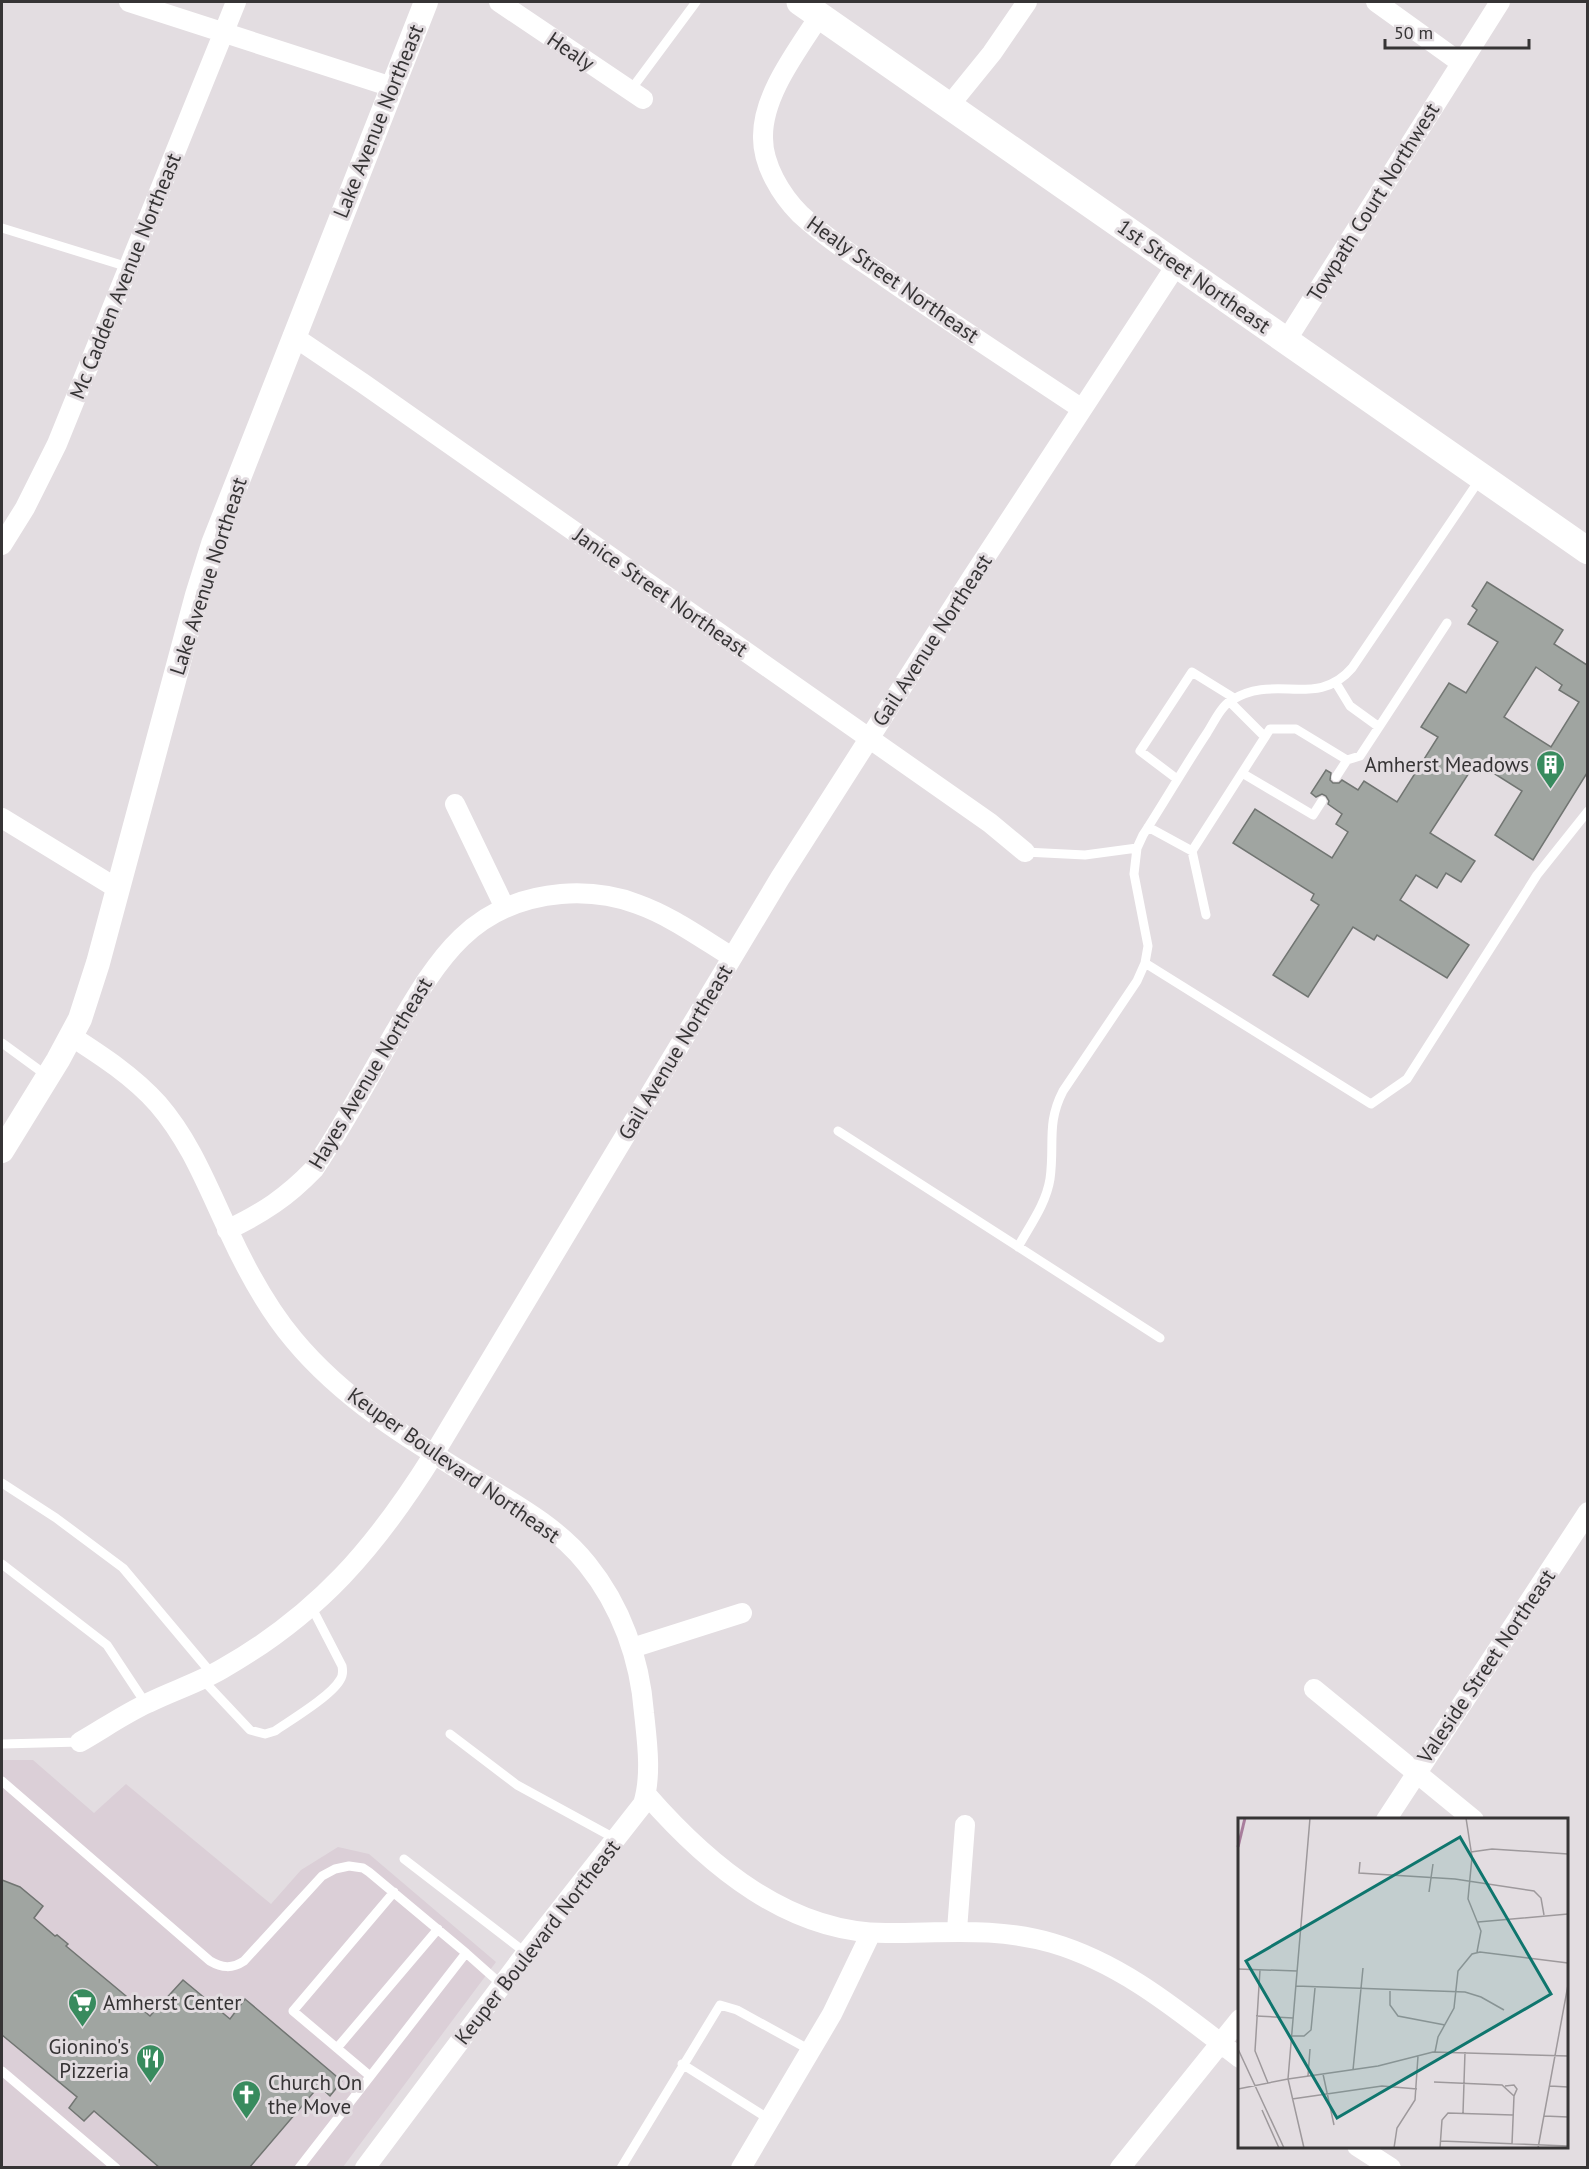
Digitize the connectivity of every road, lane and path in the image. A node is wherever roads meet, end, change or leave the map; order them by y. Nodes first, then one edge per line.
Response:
1 (129, 2) edge
2 (236, 2) edge
3 (426, 2) edge
4 (696, 2) edge
5 (1027, 2) edge
6 (1376, 2) edge
7 (1500, 2) edge
8 (508, 4) edge
9 (810, 8) edge
10 (223, 33) junction
11 (1461, 63) junction
12 (393, 87) junction
13 (636, 95) joint
14 (949, 106) junction
15 (2, 228) edge
16 (1177, 264) junction
17 (129, 267) junction
18 (293, 336) junction
19 (1286, 341) junction
20 (1082, 409) junction
21 (1482, 477) junction
22 (2, 545) edge
23 (1587, 551) edge
24 (1447, 622) dead end
25 (1336, 683) junction
26 (1231, 700) junction
27 (1379, 727) junction
28 (1265, 737) junction
29 (870, 738) junction
30 (1347, 760) junction
31 (1242, 773) junction
32 (1336, 777) dead end
33 (1177, 779) junction
34 (1322, 801) dead end
35 (455, 804) dead end
36 (1587, 811) edge
37 (2, 818) edge
38 (1148, 827) junction
39 (1137, 848) junction
40 (1192, 851) junction
41 (1025, 852) joint
42 (118, 889) junction
43 (505, 908) junction
44 (1206, 915) dead end
45 (732, 957) junction
46 (1145, 963) junction
47 (71, 1036) junction
48 (2, 1043) edge
49 (48, 1077) junction
50 (838, 1131) dead end
51 (2, 1151) edge
52 (227, 1230) junction
53 (1018, 1247) junction
54 (1160, 1338) dead end
55 (434, 1454) junction
56 (2, 1483) edge
57 (1587, 1512) edge
58 (2, 1564) edge
59 (311, 1606) junction
60 (742, 1613) dead end
61 (632, 1648) junction
62 (207, 1677) junction
63 (1314, 1689) dead end
64 (146, 1704) junction
65 (450, 1734) dead end
66 (80, 1742) joint
67 (2, 1744) edge
68 (1415, 1772) junction
69 (2, 1781) edge
70 (646, 1794) junction
71 (1387, 1818) edge
72 (1472, 1818) edge
73 (965, 1825) dead end
74 (616, 1839) junction
75 (404, 1859) dead end
76 (394, 1892) junction
77 (438, 1929) junction
78 (957, 1930) junction
79 (871, 1933) junction
80 (466, 1953) junction
81 (526, 1953) junction
82 (502, 1985) junction
83 (1238, 2020) edge
84 (1220, 2043) junction
85 (337, 2048) junction
86 (810, 2050) junction
87 (1238, 2057) edge
88 (682, 2064) junction
89 (2, 2071) edge
90 (370, 2076) junction
91 (769, 2119) junction
92 (1359, 2148) edge
93 (116, 2168) edge
94 (299, 2168) edge
95 (365, 2168) edge
96 (621, 2168) edge
97 (741, 2168) edge
98 (1120, 2168) edge
99 (1391, 2168) edge

1 - 10 street
2 - 10 street, Mc Cadden Avenue Northeast
3 - 12 street, Lake Avenue Northeast
4 - 13 lane
5 - 14 street
6 - 11 street
7 - 11 street, Towpath Court Northwest
8 - 13 street, Healy
9 - 14 main road, 1st Street Northeast
9 - 20 street, Healy Street Northeast
10 - 12 street
10 - 17 street, Mc Cadden Avenue Northeast
11 - 19 street, Towpath Court Northwest
12 - 18 street, Lake Avenue Northeast
14 - 16 main road, 1st Street Northeast
15 - 17 lane
16 - 19 main road, 1st Street Northeast
16 - 20 street, Gail Avenue Northeast
17 - 22 street, Mc Cadden Avenue Northeast
18 - 29 street, Janice Street Northeast
18 - 42 street, Lake Avenue Northeast
19 - 21 main road, 1st Street Northeast
20 - 29 street, Gail Avenue Northeast
21 - 23 main road, 1st Street Northeast
21 - 25 lane
24 - 27 lane
25 - 26 lane
25 - 27 lane
26 - 28 lane
26 - 33 lane
26 - 33 lane
27 - 30 lane
28 - 30 lane
28 - 31 lane
29 - 41 street, Janice Street Northeast
29 - 45 street, Gail Avenue Northeast
30 - 32 lane
31 - 34 lane
31 - 40 lane
33 - 38 lane
35 - 43 street
36 - 46 lane
37 - 42 street
38 - 39 lane
38 - 40 lane
39 - 41 lane
39 - 46 lane
40 - 44 lane
42 - 47 street, Lake Avenue Northeast
43 - 45 street, Hayes Avenue Northeast
43 - 52 street, Hayes Avenue Northeast
45 - 55 street, Gail Avenue Northeast
46 - 53 lane
47 - 49 street, Lake Avenue Northeast
47 - 52 street, Keuper Boulevard Northeast
48 - 49 lane
49 - 51 street, Lake Avenue Northeast
50 - 53 lane
52 - 55 street, Keuper Boulevard Northeast
53 - 54 lane
55 - 59 street, Gail Avenue Northeast
55 - 61 street, Keuper Boulevard Northeast
56 - 62 lane
57 - 68 street, Valeside Street Northeast
58 - 64 lane
59 - 62 street, Gail Avenue Northeast
59 - 62 lane
60 - 61 street
61 - 70 street, Keuper Boulevard Northeast
62 - 64 street, Gail Avenue Northeast
63 - 68 street
64 - 66 street, Gail Avenue Northeast
65 - 74 lane
66 - 67 lane
68 - 71 street, Valeside Street Northeast
68 - 72 street
69 - 76 lane
70 - 74 street, Keuper Boulevard Northeast
70 - 79 street
73 - 78 street
74 - 81 street, Keuper Boulevard Northeast
75 - 81 lane
76 - 77 lane
76 - 85 lane
77 - 80 lane
77 - 85 lane
78 - 79 street
78 - 84 street
79 - 86 street
80 - 82 lane
80 - 90 lane
81 - 82 street, Keuper Boulevard Northeast
82 - 95 street, Keuper Boulevard Northeast
83 - 84 street
84 - 87 street
84 - 98 street
85 - 90 lane
86 - 88 lane
86 - 91 street
88 - 91 lane
88 - 96 lane
89 - 93 lane
90 - 94 lane
91 - 97 street
92 - 99 street

